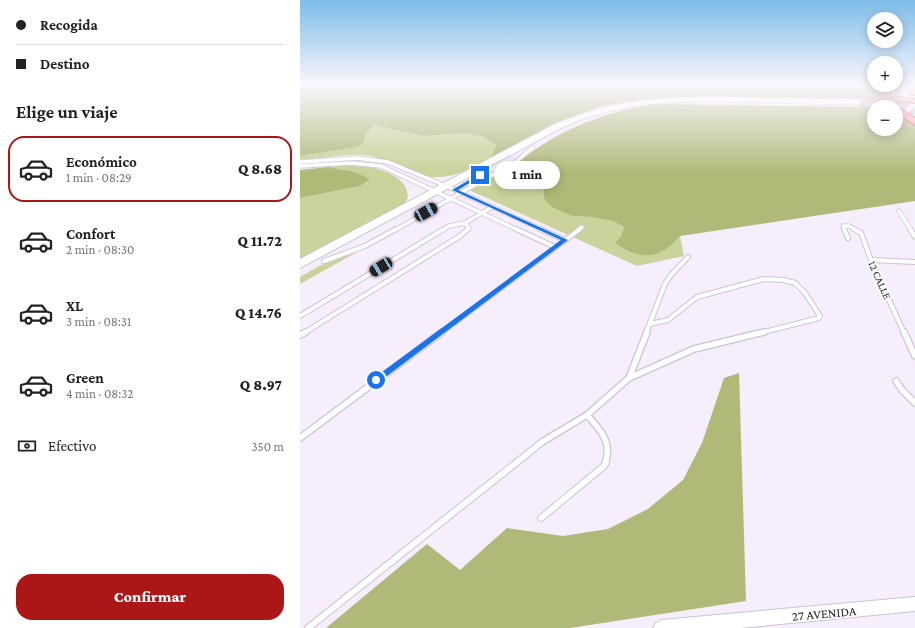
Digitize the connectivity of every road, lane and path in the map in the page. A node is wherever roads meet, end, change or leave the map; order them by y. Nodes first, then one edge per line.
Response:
1 (586, 114) edge
2 (597, 114) edge
3 (904, 114) edge
4 (915, 122) edge
5 (300, 162) edge
6 (300, 166) edge
7 (411, 172) junction
8 (402, 176) junction
9 (454, 190) junction
10 (443, 196) junction
11 (492, 207) junction
12 (899, 211) dead end
13 (483, 213) junction
14 (465, 223) junction
15 (582, 227) dead end
16 (915, 237) edge
17 (848, 238) dead end
18 (565, 240) junction
19 (555, 247) junction
20 (688, 257) dead end
21 (871, 260) junction
22 (915, 262) edge
23 (301, 269) edge
24 (300, 316) edge
25 (650, 324) junction
26 (300, 336) edge
27 (915, 356) edge
28 (629, 378) junction
29 (896, 381) dead end
30 (915, 403) edge
31 (587, 415) junction
32 (300, 438) edge
33 (541, 518) dead end
34 (915, 604) edge
35 (685, 627) edge
36 (308, 628) edge
37 (661, 628) edge

1 - 9 main road
2 - 9 main road
3 - 4 main road
5 - 7 lane
6 - 8 lane
7 - 8 lane
7 - 9 lane
8 - 10 lane
9 - 10 main road
9 - 11 lane
10 - 13 lane
10 - 23 main road
10 - 23 main road
11 - 13 lane
11 - 18 lane
12 - 16 lane
13 - 14 lane
13 - 19 lane
14 - 24 lane
14 - 26 lane
15 - 18 lane
17 - 21 lane, 12 CALLE
18 - 19 lane
19 - 32 lane
20 - 25 lane
21 - 22 lane
21 - 27 lane, 12 CALLE
25 - 28 lane
25 - 28 lane
28 - 31 lane
29 - 30 lane
31 - 33 lane
31 - 36 lane
34 - 35 street, 27 AVENIDA
35 - 37 street, 27 AVENIDA

